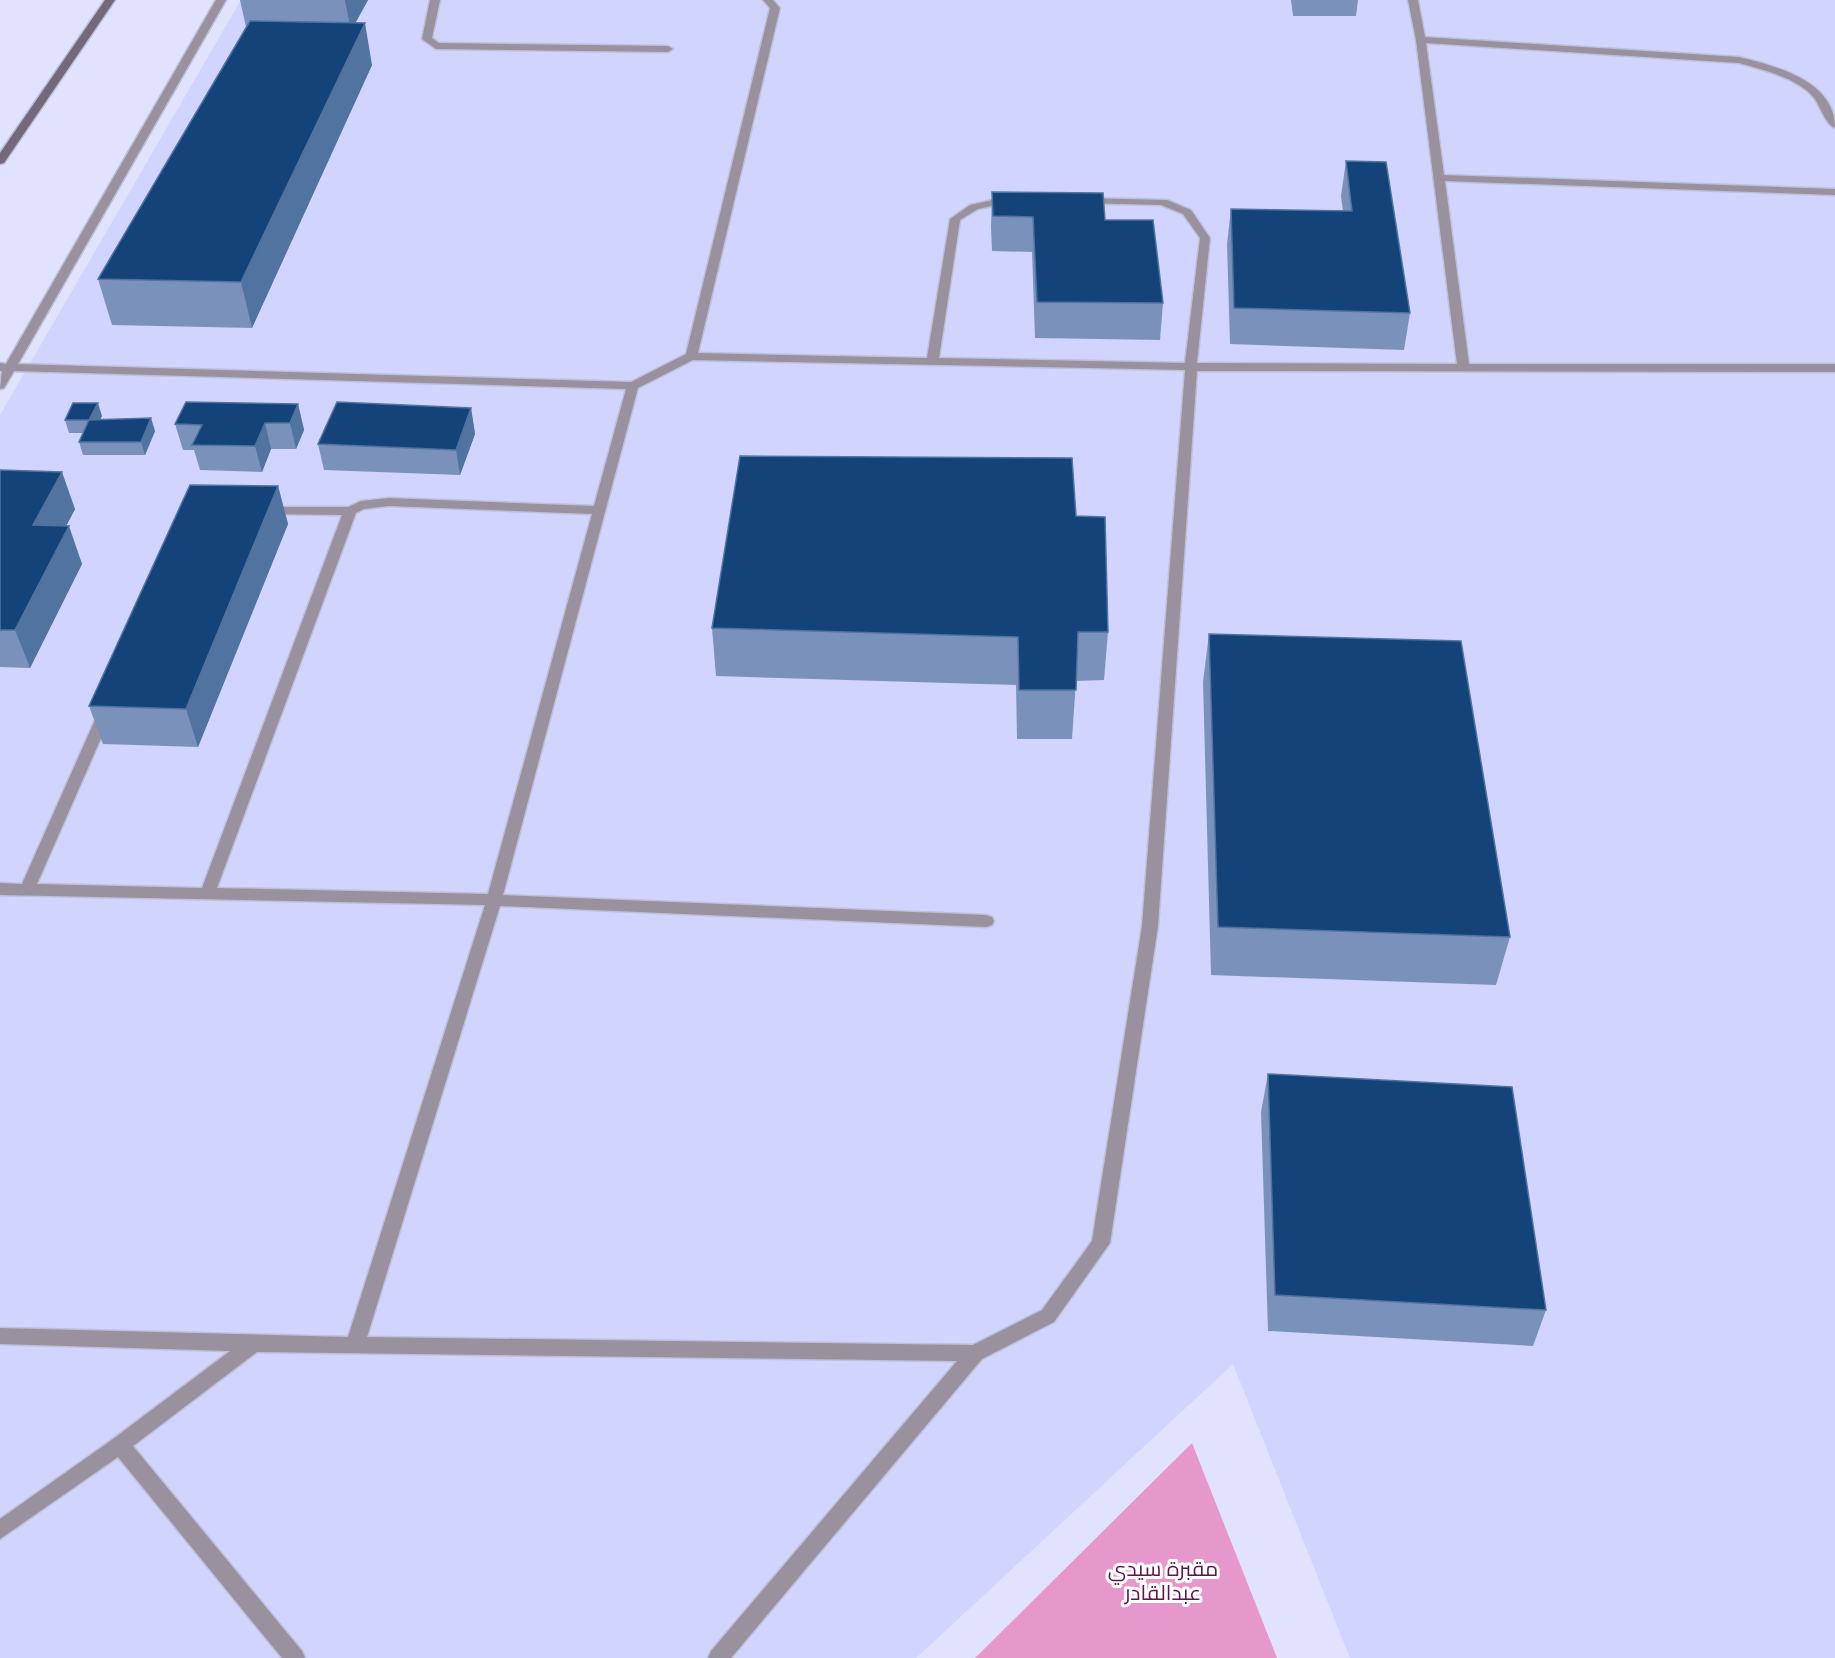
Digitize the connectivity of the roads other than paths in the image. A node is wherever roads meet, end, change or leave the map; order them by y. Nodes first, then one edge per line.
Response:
1 (110, 0) edge
2 (220, 0) edge
3 (435, 0) edge
4 (768, 0) edge
5 (1413, 0) edge
6 (1421, 40) junction
7 (668, 49) dead end
8 (1835, 125) edge
9 (0, 161) edge
10 (1439, 178) junction
11 (1835, 192) edge
12 (1029, 200) edge
13 (1062, 200) edge
14 (691, 356) junction
15 (932, 362) junction
16 (5, 367) edge
17 (1191, 367) junction
18 (1835, 368) edge
19 (1464, 369) junction
20 (0, 385) edge
21 (633, 386) junction
22 (245, 510) edge
23 (598, 510) junction
24 (350, 511) junction
25 (110, 703) edge
26 (0, 889) edge
27 (27, 889) junction
28 (207, 895) junction
29 (494, 900) junction
30 (986, 921) dead end
31 (0, 1336) edge
32 (254, 1344) junction
33 (356, 1345) junction
34 (975, 1353) junction
35 (120, 1445) junction
36 (0, 1530) edge
37 (295, 1658) edge
38 (718, 1658) edge

1 - 9 main road
2 - 16 lane
3 - 7 lane
4 - 14 lane
5 - 6 lane
6 - 8 lane
6 - 10 lane
10 - 11 lane
10 - 19 lane
12 - 15 lane
13 - 17 lane
14 - 15 lane
14 - 21 lane
15 - 17 lane
16 - 20 lane
16 - 21 lane
17 - 19 lane
17 - 34 lane
18 - 19 lane
21 - 23 lane
22 - 24 lane
23 - 24 lane
23 - 29 lane
24 - 28 lane
25 - 27 lane
26 - 27 lane
27 - 28 lane
28 - 29 lane
29 - 30 lane
29 - 33 lane
31 - 32 lane
32 - 33 lane
32 - 35 lane
33 - 34 lane
34 - 38 lane
35 - 36 lane
35 - 37 lane

